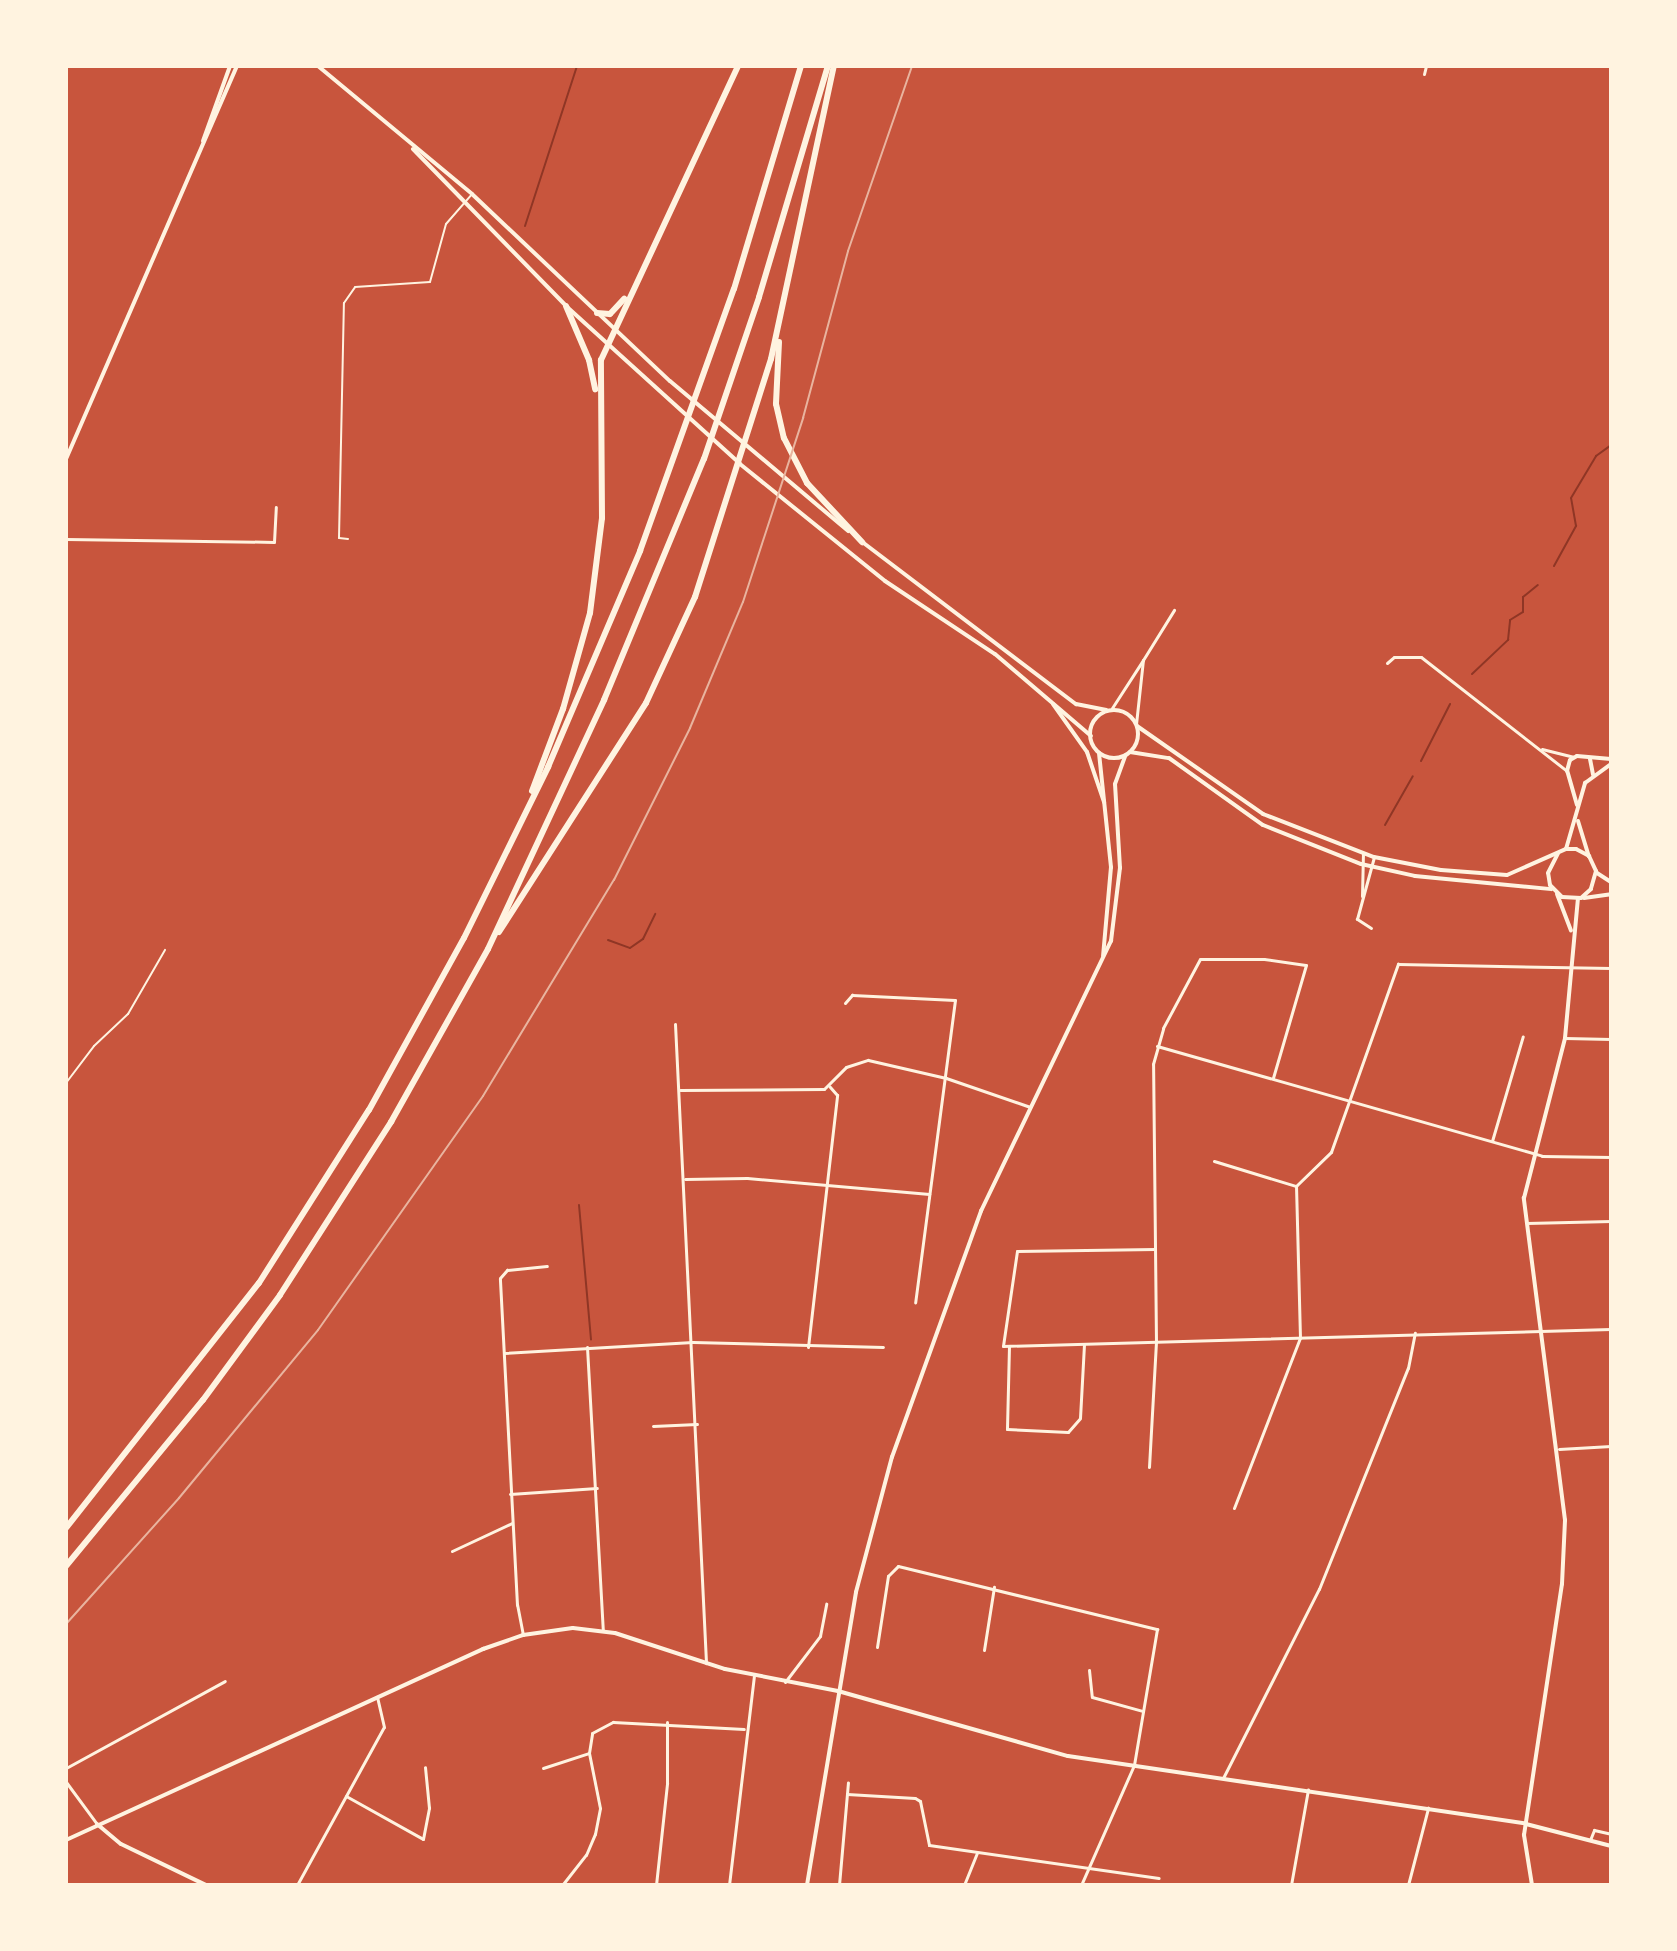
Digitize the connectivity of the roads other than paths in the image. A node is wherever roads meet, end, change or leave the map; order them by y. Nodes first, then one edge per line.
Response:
1 (230, 66) edge
2 (237, 66) edge
3 (320, 66) edge
4 (738, 66) edge
5 (801, 66) edge
6 (828, 66) edge
7 (834, 66) edge
8 (1426, 66) edge
9 (1424, 74) dead end
10 (409, 144) junction
11 (202, 148) junction
12 (472, 194) junction
13 (465, 201) junction
14 (632, 291) junction
15 (566, 306) junction
16 (784, 309) junction
17 (597, 313) junction
18 (614, 329) junction
19 (607, 345) junction
20 (598, 412) junction
21 (745, 448) junction
22 (66, 459) edge
23 (740, 464) junction
24 (276, 507) dead end
25 (66, 539) edge
26 (348, 539) dead end
27 (862, 542) junction
28 (1174, 610) dead end
29 (1143, 660) junction
30 (1387, 663) dead end
31 (1047, 696) junction
32 (1109, 709) junction
33 (1136, 725) junction
34 (1091, 736) junction
35 (1538, 747) junction
36 (1099, 753) junction
37 (1127, 754) junction
38 (1574, 757) junction
39 (1590, 759) junction
40 (1611, 762) edge
41 (1567, 771) junction
42 (1593, 775) junction
43 (1572, 780) junction
44 (1585, 783) junction
45 (1105, 807) junction
46 (1578, 807) junction
47 (1577, 818) junction
48 (516, 832) junction
49 (1566, 849) junction
50 (1363, 853) junction
51 (1558, 853) junction
52 (1589, 856) junction
53 (1374, 857) junction
54 (1361, 864) junction
55 (1372, 867) junction
56 (1596, 871) junction
57 (1611, 882) edge
58 (1555, 892) junction
59 (1611, 894) edge
60 (1362, 896) junction
61 (1580, 898) junction
62 (1371, 928) dead end
63 (1572, 932) junction
64 (488, 949) junction
65 (165, 950) dead end
66 (1103, 956) junction
67 (1571, 966) junction
68 (1611, 968) edge
69 (845, 1003) dead end
70 (675, 1024) dead end
71 (1523, 1036) dead end
72 (1565, 1038) junction
73 (1611, 1039) edge
74 (1157, 1046) junction
75 (946, 1078) junction
76 (1273, 1078) junction
77 (66, 1083) edge
78 (830, 1087) junction
79 (680, 1090) junction
80 (1349, 1099) junction
81 (1030, 1107) junction
82 (1492, 1141) junction
83 (1532, 1153) junction
84 (1611, 1157) edge
85 (1214, 1161) dead end
86 (684, 1179) junction
87 (1296, 1186) junction
88 (825, 1189) junction
89 (929, 1194) junction
90 (1611, 1221) edge
91 (1526, 1223) junction
92 (1155, 1249) junction
93 (547, 1266) dead end
94 (915, 1302) dead end
95 (1542, 1329) junction
96 (1611, 1329) edge
97 (1415, 1333) junction
98 (1300, 1338) junction
99 (693, 1342) junction
100 (1156, 1342) junction
101 (1084, 1344) junction
102 (1009, 1346) junction
103 (587, 1347) junction
104 (808, 1347) junction
105 (883, 1347) dead end
106 (504, 1353) junction
107 (697, 1424) junction
108 (653, 1426) dead end
109 (1611, 1446) edge
110 (1559, 1449) junction
111 (1149, 1467) dead end
112 (597, 1488) junction
113 (510, 1494) junction
114 (1234, 1508) dead end
115 (512, 1523) junction
116 (66, 1528) edge
117 (452, 1551) dead end
118 (66, 1566) edge
119 (994, 1587) junction
120 (826, 1604) dead end
121 (603, 1631) junction
122 (523, 1635) junction
123 (877, 1647) dead end
124 (984, 1650) dead end
125 (705, 1664) junction
126 (1089, 1670) dead end
127 (754, 1676) junction
128 (225, 1681) dead end
129 (785, 1682) junction
130 (838, 1691) junction
131 (376, 1696) junction
132 (1143, 1711) junction
133 (667, 1722) junction
134 (744, 1729) junction
135 (589, 1753) junction
136 (1134, 1765) junction
137 (425, 1767) dead end
138 (66, 1768) edge
139 (543, 1768) dead end
140 (1223, 1778) junction
141 (66, 1782) edge
142 (848, 1782) dead end
143 (1308, 1790) junction
144 (847, 1794) junction
145 (346, 1796) junction
146 (1428, 1808) junction
147 (97, 1824) junction
148 (1526, 1824) junction
149 (1611, 1834) edge
150 (66, 1840) edge
151 (1590, 1840) junction
152 (1611, 1846) edge
153 (977, 1852) junction
154 (1090, 1866) junction
155 (1159, 1878) dead end
156 (563, 1884) edge
157 (205, 1885) edge
158 (297, 1885) edge
159 (656, 1885) edge
160 (729, 1885) edge
161 (807, 1885) edge
162 (839, 1885) edge
163 (964, 1885) edge
164 (1081, 1885) edge
165 (1291, 1885) edge
166 (1408, 1885) edge
167 (1532, 1885) edge

1 - 11 main road
2 - 11 main road
3 - 10 main road
4 - 14 highway
5 - 48 highway
6 - 64 highway
7 - 16 highway
8 - 9 street
10 - 12 main road
10 - 13 main road
11 - 22 main road
12 - 13 lane
12 - 17 main road
13 - 15 main road
13 - 26 lane
14 - 17 highway
14 - 18 highway
15 - 19 main road
15 - 20 highway
16 - 21 highway
16 - 27 highway
17 - 18 main road
18 - 19 highway
18 - 21 main road
19 - 20 highway
19 - 23 main road
20 - 48 highway
21 - 23 highway
21 - 27 main road
23 - 31 main road
23 - 64 highway
24 - 25 street
27 - 32 main road
28 - 29 street
29 - 32 street
29 - 33 street
30 - 35 street
31 - 34 main road
31 - 45 main road
32 - 33 main road
32 - 34 main road
33 - 37 main road
33 - 50 main road
34 - 36 main road
35 - 38 street
35 - 41 street
36 - 37 main road
36 - 45 main road
37 - 54 main road
37 - 66 main road
38 - 39 main road
38 - 41 main road
39 - 40 main road
39 - 42 main road
40 - 42 main road
41 - 43 main road
42 - 44 main road
43 - 44 main road
43 - 46 main road
44 - 46 main road
45 - 66 main road
46 - 47 main road
47 - 49 main road
47 - 52 main road
48 - 116 highway
49 - 51 main road
49 - 52 main road
50 - 53 main road
50 - 54 street
51 - 53 main road
51 - 58 main road
52 - 56 main road
53 - 55 street
54 - 55 main road
54 - 60 street
55 - 58 main road
55 - 60 street
56 - 57 main road
56 - 61 main road
58 - 61 main road
58 - 63 main road
59 - 61 main road
60 - 62 street
61 - 63 main road
63 - 67 main road
64 - 118 highway
65 - 77 lane
66 - 81 main road
67 - 68 street
67 - 72 main road
67 - 80 street
69 - 75 street
70 - 79 street
71 - 82 street
72 - 73 street
72 - 83 main road
74 - 76 street
74 - 76 street
74 - 92 street
75 - 78 street
75 - 81 street
75 - 89 street
76 - 80 street
78 - 79 street
78 - 88 street
79 - 86 street
80 - 82 street
80 - 87 street
81 - 130 main road
82 - 83 street
83 - 84 street
83 - 91 main road
85 - 87 street
86 - 88 street
86 - 99 street
87 - 98 street
88 - 89 street
88 - 104 street
89 - 94 street
90 - 91 street
91 - 95 main road
92 - 100 street
92 - 102 street
93 - 106 street
95 - 96 street
95 - 97 street
95 - 110 main road
97 - 98 street
97 - 140 street
98 - 100 street
98 - 114 street
99 - 103 street
99 - 104 street
99 - 107 street
100 - 101 street
100 - 111 street
101 - 102 street
101 - 102 street
103 - 106 street
103 - 112 street
104 - 105 street
106 - 113 street
107 - 108 street
107 - 125 street
109 - 110 street
110 - 148 main road
112 - 113 street
112 - 121 street
113 - 115 street
115 - 117 street
115 - 122 street
119 - 123 street
119 - 124 street
119 - 132 street
120 - 129 street
121 - 122 main road
121 - 125 main road
122 - 131 main road
125 - 127 main road
126 - 132 street
127 - 129 main road
127 - 134 street
128 - 138 street
129 - 130 main road
130 - 136 main road
130 - 161 main road
131 - 145 street
131 - 147 main road
132 - 136 street
133 - 134 street
133 - 135 street
133 - 159 street
134 - 160 street
135 - 139 street
135 - 156 street
136 - 140 main road
136 - 154 street
137 - 145 street
140 - 143 main road
141 - 147 street
142 - 144 street
143 - 146 main road
143 - 165 street
144 - 153 street
144 - 162 street
145 - 158 street
146 - 148 main road
146 - 166 street
147 - 150 main road
147 - 157 main road
148 - 151 main road
148 - 167 main road
149 - 151 street
151 - 152 main road
153 - 154 street
153 - 163 street
154 - 155 street
154 - 164 street

